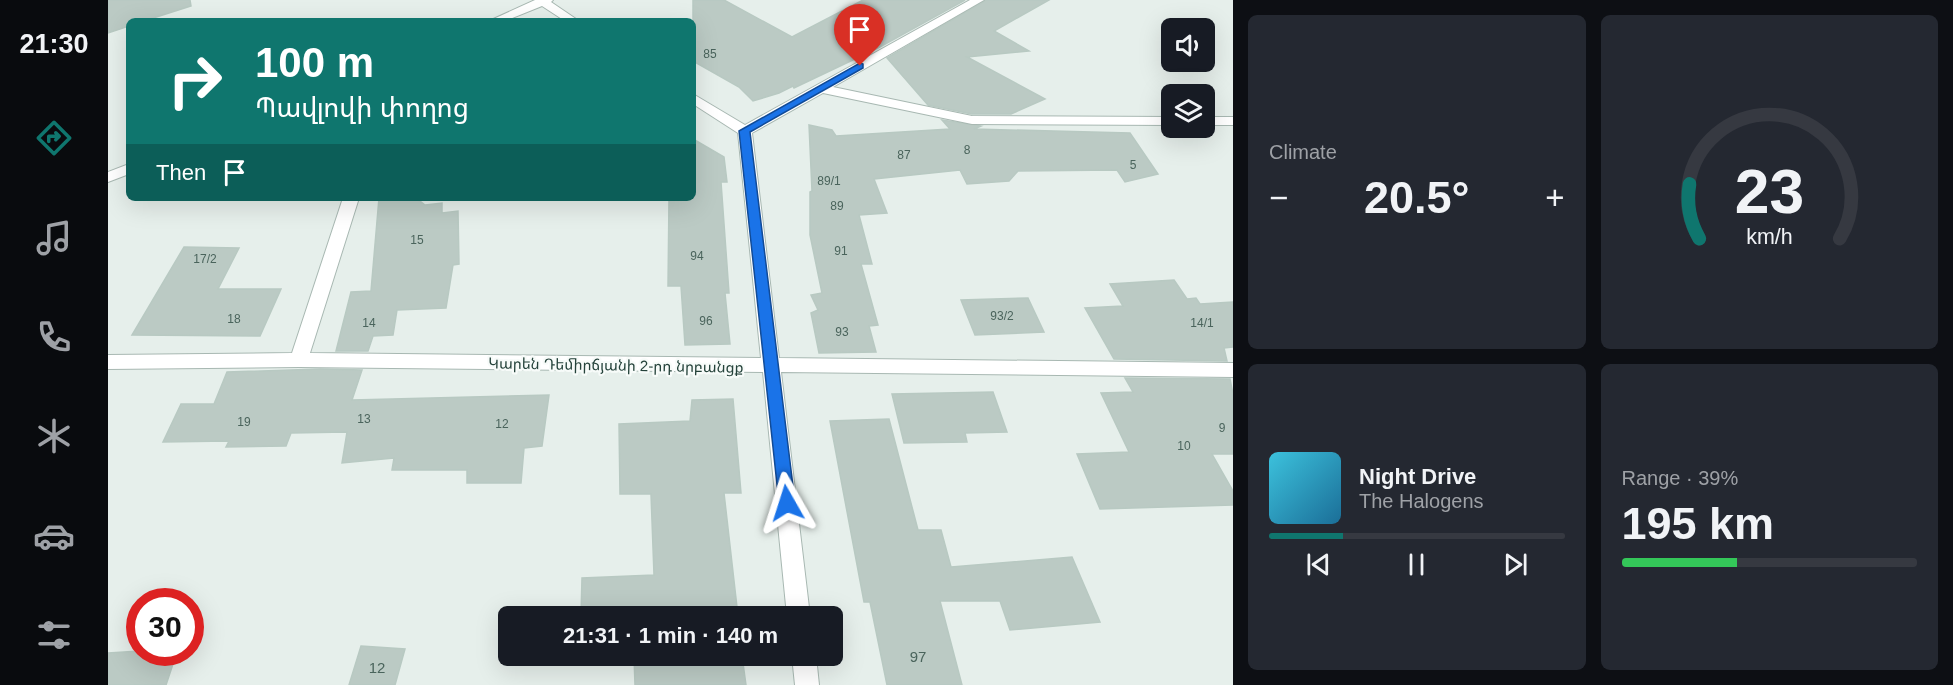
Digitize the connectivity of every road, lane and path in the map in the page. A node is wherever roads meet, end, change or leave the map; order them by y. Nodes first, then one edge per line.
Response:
1 (544, 0) edge
2 (978, 0) edge
3 (502, 18) edge
4 (569, 18) edge
5 (820, 88) junction
6 (696, 100) edge
7 (1161, 121) edge
8 (1215, 121) edge
9 (1233, 121) edge
10 (745, 131) junction
11 (126, 170) edge
12 (108, 177) edge
13 (350, 201) edge
14 (299, 360) junction
15 (108, 362) edge
16 (772, 367) junction
17 (1233, 370) edge
18 (799, 606) edge
19 (805, 666) edge
20 (807, 685) edge

1 - 3 street
1 - 4 street
2 - 5 street
5 - 7 street
5 - 10 street
6 - 10 street
8 - 9 street
10 - 16 street
11 - 12 street
13 - 14 street
14 - 15 street, Կարեն Դեմիրճյանի 2-րդ նրբանցք
14 - 16 street, Կարեն Դեմիրճյանի 2-րդ նրբանցք
16 - 17 street, Կարեն Դեմիրճյանի 2-րդ նրբանցք
16 - 18 street
19 - 20 street

